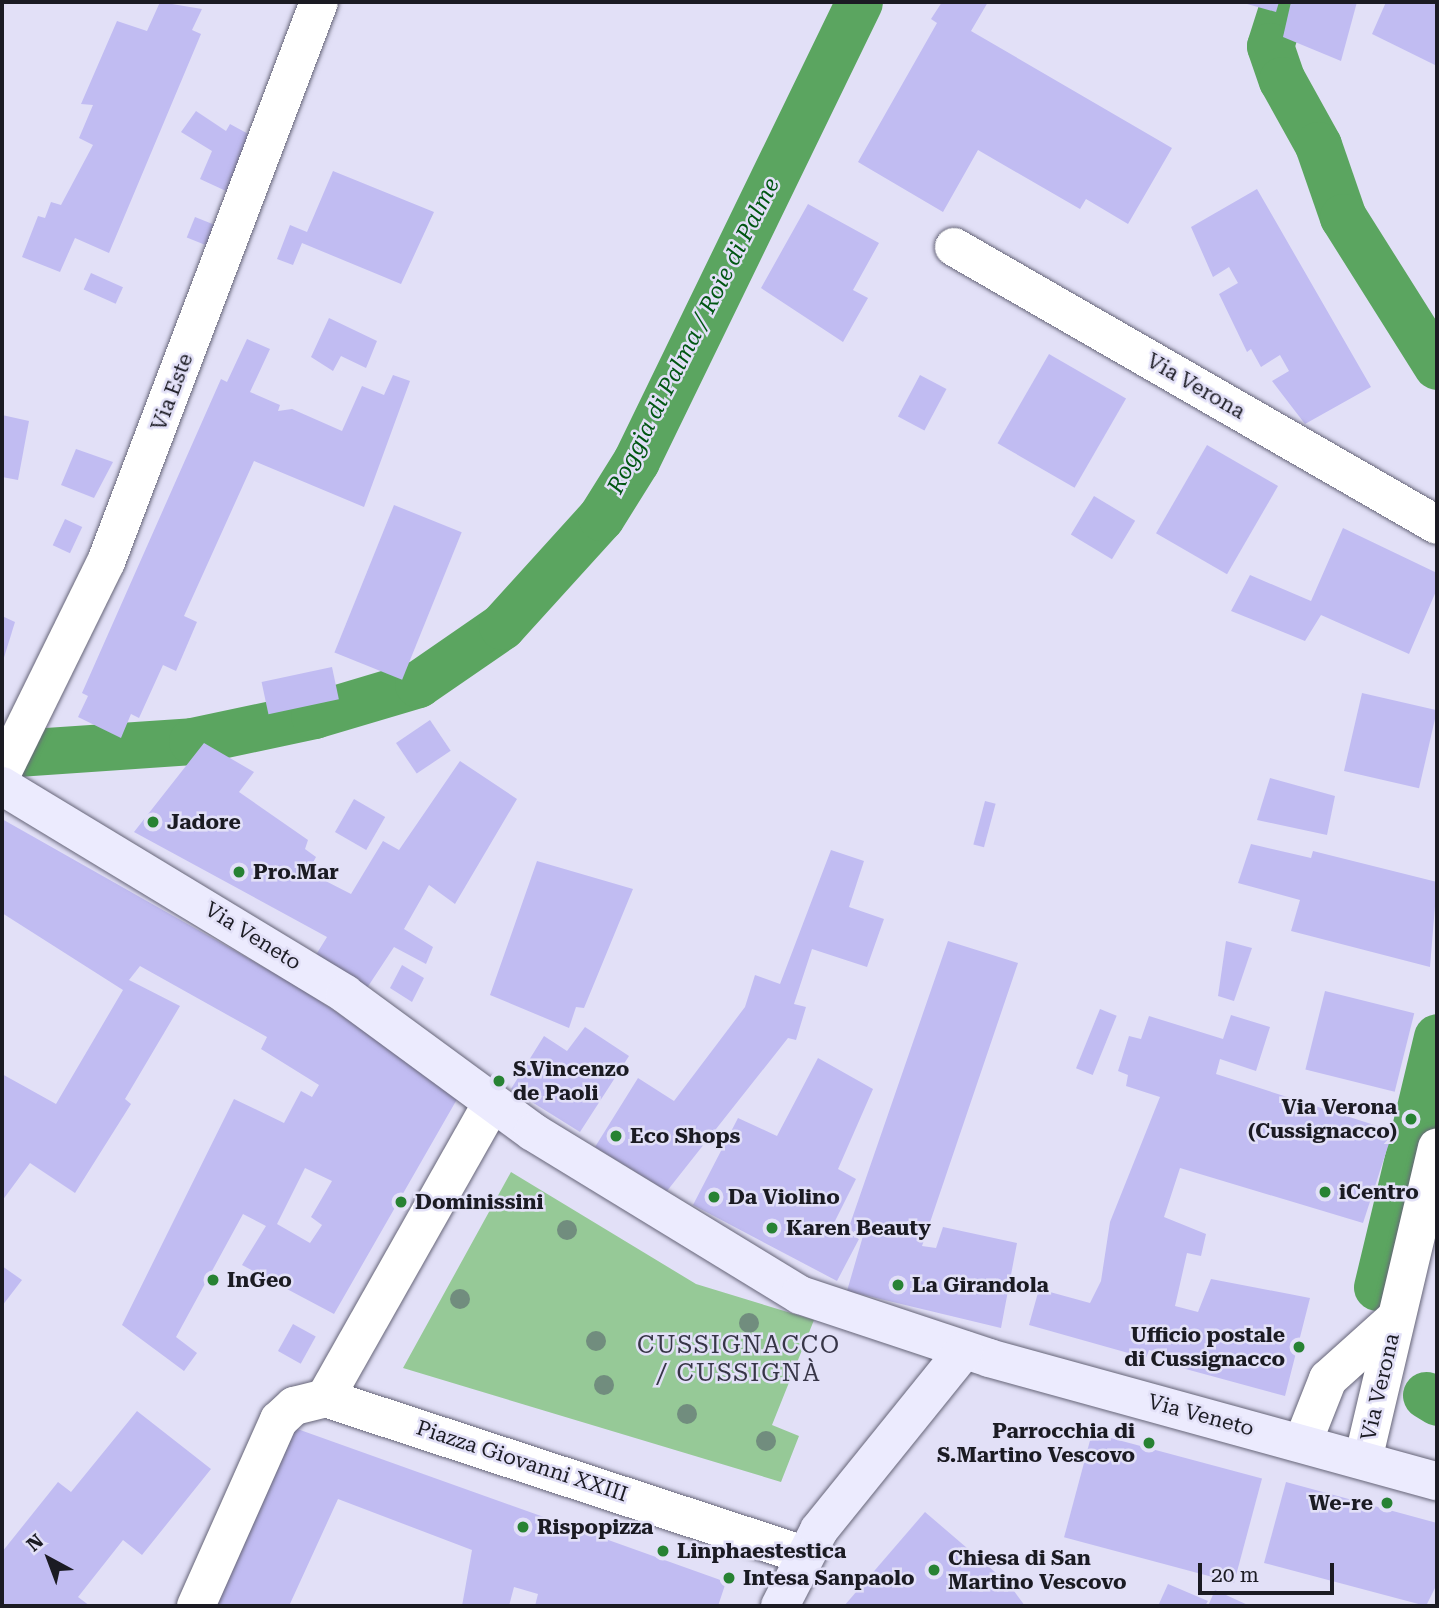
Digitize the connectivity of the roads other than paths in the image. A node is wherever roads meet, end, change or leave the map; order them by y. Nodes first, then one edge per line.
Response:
1 (319, 2) edge
2 (954, 247) dead end
3 (1437, 525) edge
4 (2, 777) edge
5 (492, 1103) junction
6 (1437, 1149) edge
7 (1396, 1318) junction
8 (964, 1350) junction
9 (325, 1398) junction
10 (1303, 1442) junction
11 (1364, 1456) junction
12 (1437, 1481) edge
13 (804, 1555) junction
14 (197, 1606) edge
15 (780, 1606) edge

1 - 4 street, Via Este
2 - 3 street, Via Verona
4 - 5 street, Via Veneto
5 - 8 street
5 - 9 street
6 - 7 street, Via Verona
7 - 10 street, Via Verona
7 - 11 street, Via Verona
8 - 10 street, Via Veneto
8 - 13 street
9 - 13 street, Piazza Giovanni XXIII
9 - 14 street
10 - 11 street, Via Veneto
11 - 12 street, Via Veneto
13 - 15 street

